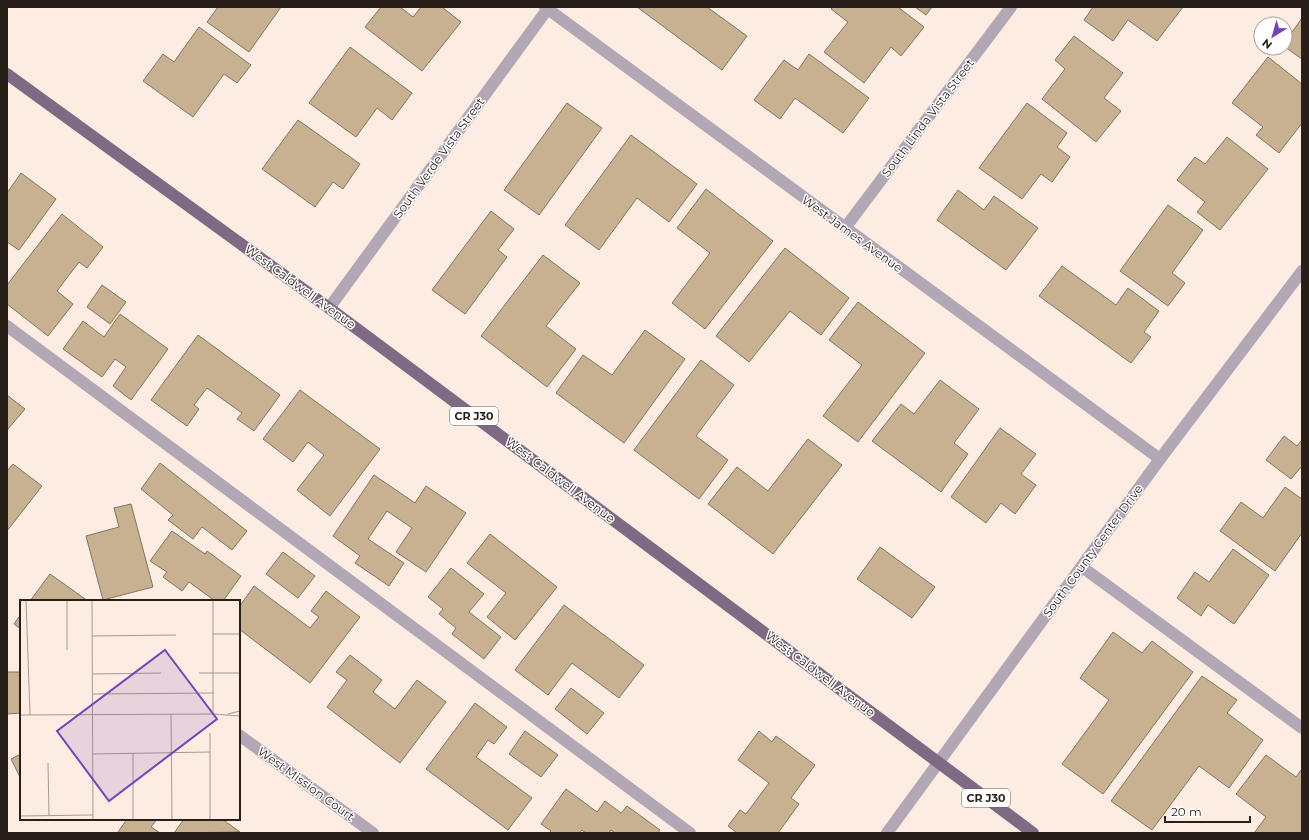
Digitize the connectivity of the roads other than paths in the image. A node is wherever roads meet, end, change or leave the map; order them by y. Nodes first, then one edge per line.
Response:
1 (1011, 7) edge
2 (547, 8) edge
3 (7, 74) edge
4 (845, 228) junction
5 (1302, 271) edge
6 (329, 308) junction
7 (7, 326) edge
8 (1160, 459) junction
9 (1082, 568) junction
10 (1302, 728) edge
11 (240, 736) edge
12 (939, 763) junction
13 (373, 833) edge
14 (690, 833) edge
15 (887, 833) edge
16 (1033, 833) edge

1 - 4 street, South Linda Vista Street
2 - 4 street, West James Avenue
2 - 6 street, South Verde Vista Street
3 - 6 main road, West Caldwell Avenue / CR J30
4 - 8 street, West James Avenue
5 - 8 street, South County Center Drive
6 - 12 main road, West Caldwell Avenue / CR J30
7 - 14 street
8 - 9 street, South County Center Drive
9 - 10 street
9 - 12 street, South County Center Drive
11 - 13 street, West Mission Court
12 - 15 street, South County Center Drive
12 - 16 main road, West Caldwell Avenue / CR J30

